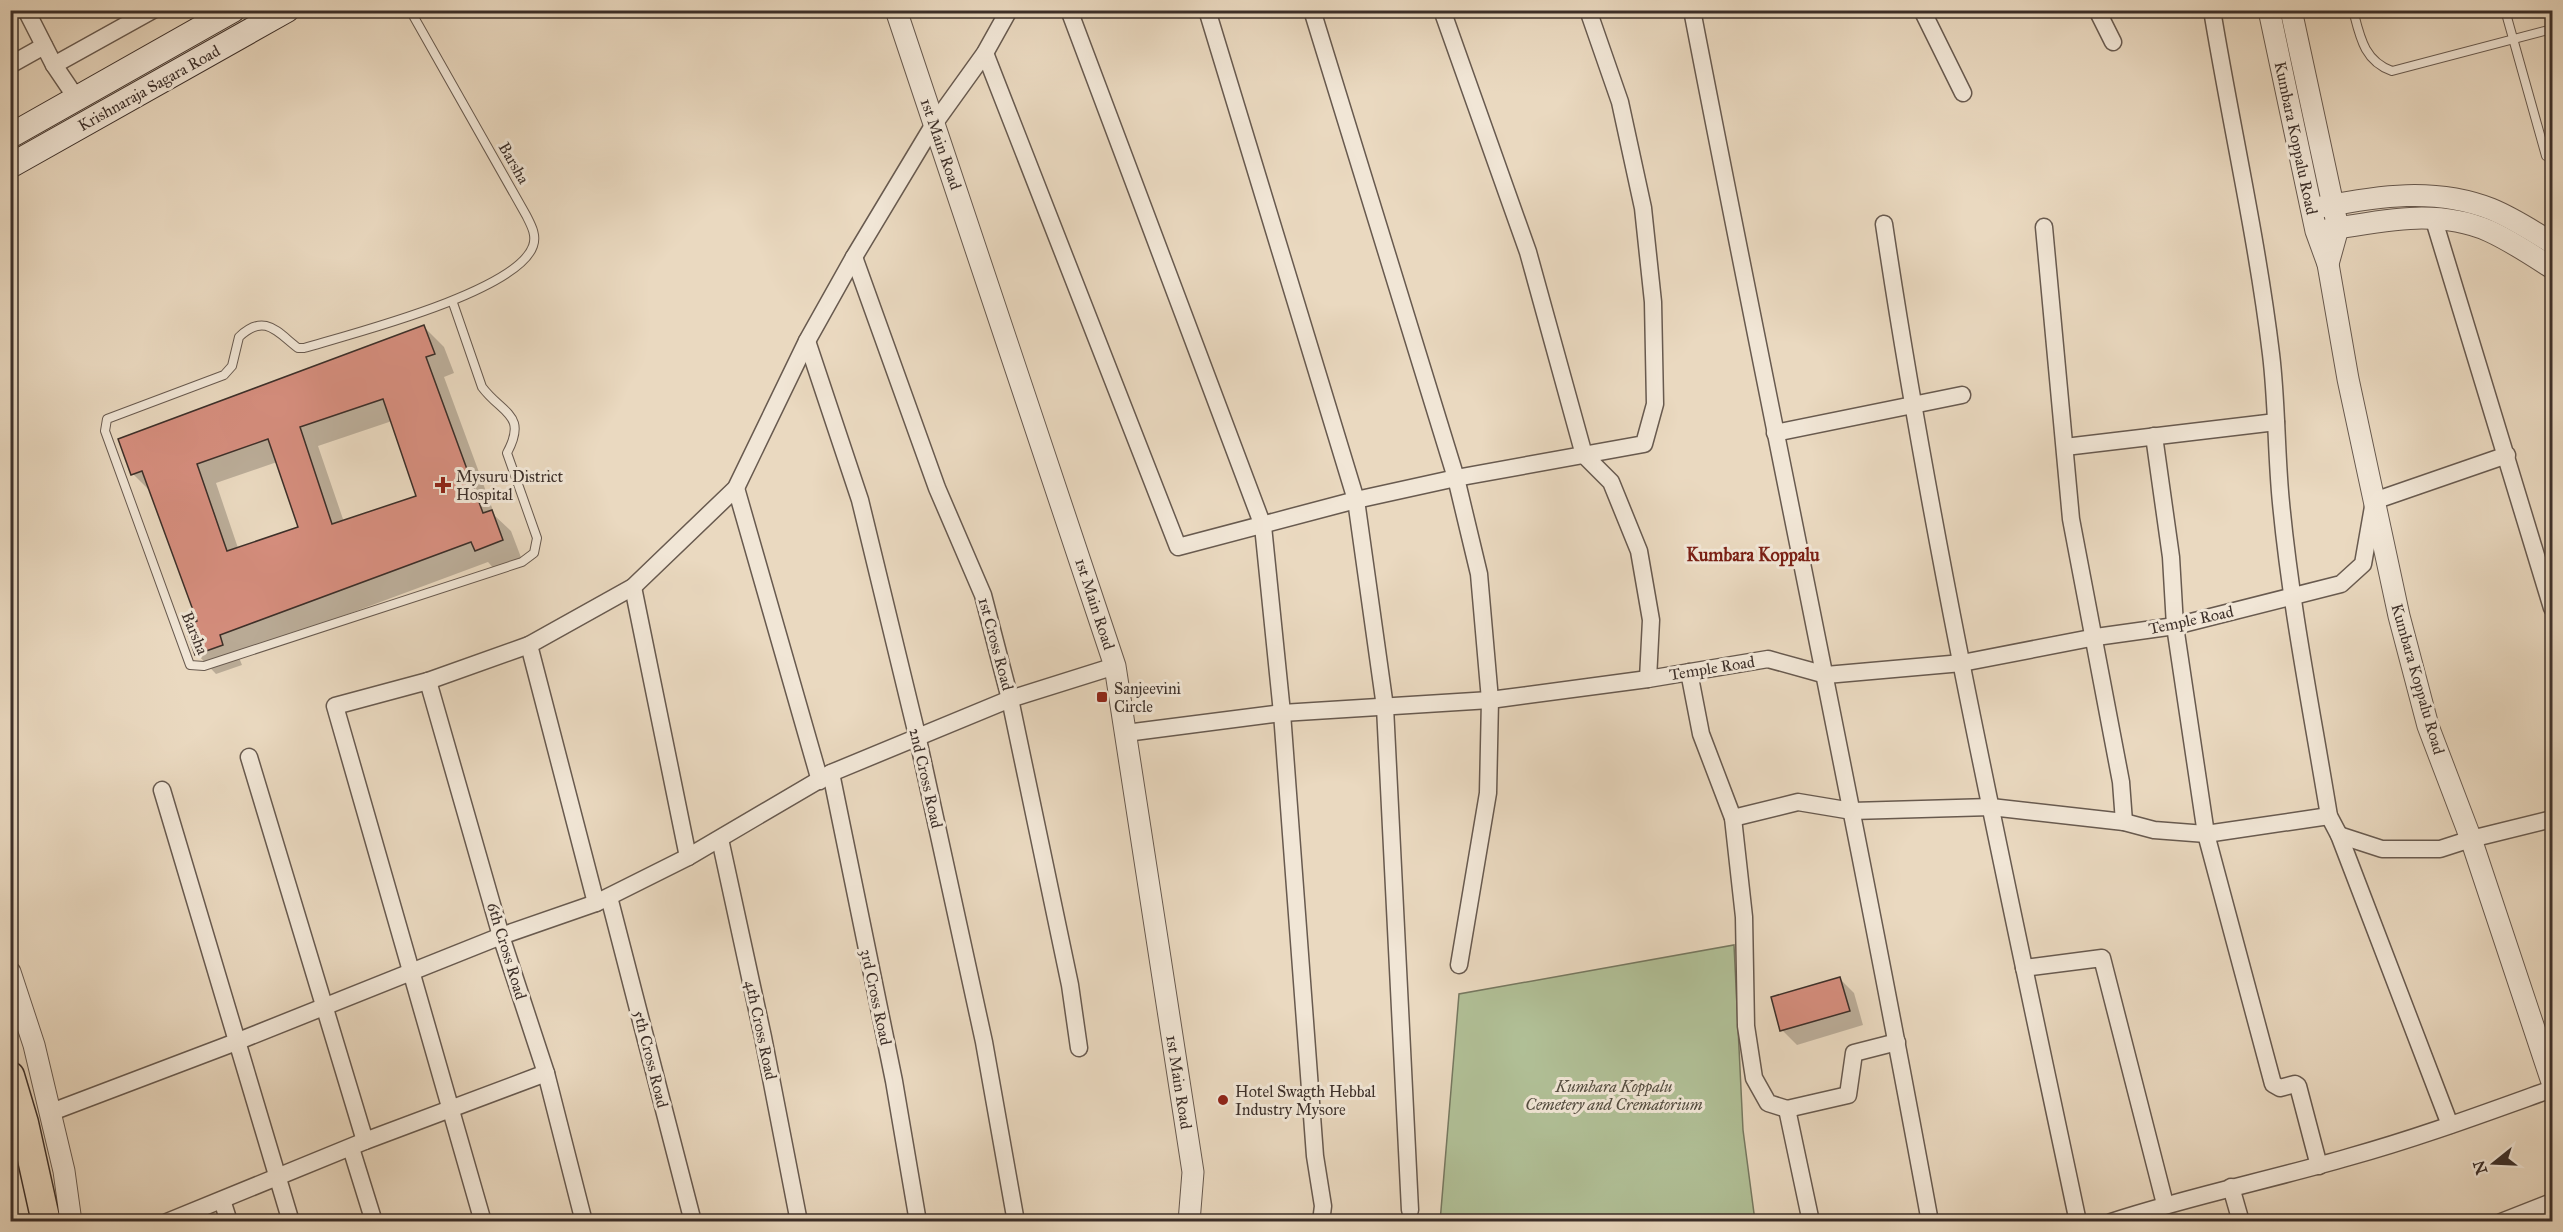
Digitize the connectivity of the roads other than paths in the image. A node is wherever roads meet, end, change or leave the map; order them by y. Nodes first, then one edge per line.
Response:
1 (26, 10) edge
2 (153, 10) edge
3 (233, 10) edge
4 (287, 10) edge
5 (410, 10) edge
6 (896, 10) edge
7 (1009, 10) edge
8 (1069, 10) edge
9 (1207, 10) edge
10 (1312, 10) edge
11 (1442, 10) edge
12 (1588, 10) edge
13 (1692, 10) edge
14 (1922, 10) edge
15 (2097, 10) edge
16 (2212, 10) edge
17 (2269, 10) edge
18 (2291, 10) edge
19 (2353, 10) edge
20 (2505, 10) edge
21 (2553, 29) edge
22 (2514, 39) junction
23 (2113, 42) dead end
24 (44, 46) junction
25 (985, 53) junction
26 (54, 64) junction
27 (10, 65) edge
28 (1963, 93) dead end
29 (77, 99) junction
30 (934, 124) junction
31 (10, 136) edge
32 (2546, 156) dead end
33 (10, 166) edge
34 (2334, 205) junction
35 (2311, 209) junction
36 (2433, 217) junction
37 (1884, 224) dead end
38 (2044, 228) dead end
39 (2338, 228) junction
40 (2316, 231) junction
41 (2553, 243) edge
42 (854, 257) junction
43 (2328, 264) junction
44 (2553, 268) edge
45 (453, 303) junction
46 (807, 341) junction
47 (1962, 395) dead end
48 (1914, 402) junction
49 (2276, 422) junction
50 (1775, 433) junction
51 (2154, 436) junction
52 (2065, 447) junction
53 (1584, 455) junction
54 (2507, 455) junction
55 (1456, 478) junction
56 (736, 488) junction
57 (1356, 500) junction
58 (2374, 501) junction
59 (1263, 526) junction
60 (633, 587) junction
61 (2293, 597) junction
62 (2553, 608) edge
63 (2175, 626) junction
64 (2096, 638) junction
65 (529, 645) junction
66 (1962, 663) junction
67 (1115, 666) junction
68 (1689, 672) junction
69 (1826, 675) junction
70 (1648, 679) junction
71 (428, 681) junction
72 (1010, 699) junction
73 (1490, 699) junction
74 (1385, 707) junction
75 (1282, 713) junction
76 (1126, 733) junction
77 (917, 735) junction
78 (249, 757) dead end
79 (826, 777) junction
80 (162, 790) dead end
81 (1990, 807) junction
82 (1852, 811) junction
83 (2329, 816) junction
84 (1733, 818) junction
85 (2553, 819) edge
86 (2124, 822) junction
87 (2206, 834) junction
88 (2339, 835) junction
89 (720, 839) junction
90 (2471, 839) junction
91 (688, 857) junction
92 (602, 900) junction
93 (501, 936) junction
94 (1459, 965) dead end
95 (2024, 968) junction
96 (10, 972) edge
97 (412, 972) junction
98 (324, 1007) junction
99 (236, 1042) junction
100 (1897, 1042) junction
101 (1079, 1048) dead end
102 (546, 1073) junction
103 (10, 1076) edge
104 (2553, 1082) edge
105 (2553, 1089) edge
106 (1787, 1109) junction
107 (450, 1111) junction
108 (49, 1113) junction
109 (2450, 1125) junction
110 (358, 1145) junction
111 (2319, 1166) junction
112 (277, 1179) junction
113 (2232, 1186) junction
114 (222, 1200) junction
115 (2553, 1202) edge
116 (2165, 1204) junction
117 (1410, 1210) dead end
118 (46, 1221) edge
119 (71, 1221) edge
120 (167, 1221) edge
121 (229, 1221) edge
122 (291, 1221) edge
123 (374, 1221) edge
124 (483, 1221) edge
125 (584, 1221) edge
126 (693, 1221) edge
127 (799, 1221) edge
128 (918, 1221) edge
129 (1016, 1221) edge
130 (1189, 1221) edge
131 (1321, 1221) edge
132 (1811, 1221) edge
133 (1930, 1221) edge
134 (2078, 1221) edge
135 (2111, 1221) edge
136 (2241, 1221) edge
137 (2501, 1221) edge

1 - 24 street
2 - 26 street
3 - 29 main road, Krishnaraja Sagara Road
4 - 33 main road, Krishnaraja Sagara Road
5 - 45 lane, Barsha
6 - 30 street, 1st Main Road
7 - 25 street
8 - 59 street
9 - 57 street
10 - 55 street
11 - 53 street
12 - 53 street
13 - 50 street
14 - 28 street
15 - 23 street
16 - 49 street
17 - 35 street, Kumbara Koppalu Road
18 - 34 street, Kumbara Koppalu Road
19 - 22 lane
20 - 22 lane
21 - 22 lane
22 - 32 lane
24 - 26 street
24 - 27 street
25 - 30 street
25 - 59 street
26 - 29 street
29 - 31 main road, Krishnaraja Sagara Road
30 - 42 street
30 - 67 street, 1st Main Road
34 - 35 street
34 - 39 street, Kumbara Koppalu Road
34 - 41 street
35 - 40 street, Kumbara Koppalu Road
36 - 39 street
36 - 44 street
36 - 54 street
37 - 48 street
38 - 52 street
39 - 40 street
39 - 43 street, Kumbara Koppalu Road
40 - 43 street, Kumbara Koppalu Road
42 - 46 street
42 - 72 street, 1st Cross Road
43 - 58 street, Kumbara Koppalu Road
45 - 45 lane, Barsha
46 - 56 street
46 - 77 street, 2nd Cross Road
47 - 48 street
48 - 50 street
48 - 66 street
49 - 51 street
49 - 61 street
50 - 69 street
51 - 52 street
51 - 63 street
52 - 64 street
53 - 55 street
53 - 70 street
54 - 58 street
54 - 62 street
55 - 57 street
55 - 73 street
56 - 60 street
56 - 79 street, 3rd Cross Road
57 - 59 street
57 - 74 street
58 - 61 street, Temple Road
58 - 90 street, Kumbara Koppalu Road
59 - 75 street
60 - 65 street
60 - 91 street
61 - 63 street, Temple Road
61 - 83 street
63 - 64 street, Temple Road
63 - 87 street
64 - 66 street, Temple Road
64 - 86 street
65 - 71 street
65 - 92 street, 5th Cross Road
66 - 69 street, Temple Road
66 - 81 street
67 - 72 street
67 - 76 street, 1st Main Road
68 - 69 street, Temple Road
68 - 70 street, Temple Road
68 - 84 street
69 - 82 street
70 - 73 street, Temple Road
71 - 93 street, 6th Cross Road
71 - 97 street
72 - 77 street
72 - 101 street, 1st Cross Road
73 - 74 street, Temple Road
73 - 94 street
74 - 75 street, Temple Road
74 - 117 street
75 - 76 street, Temple Road
75 - 131 street
76 - 130 street, 1st Main Road
77 - 79 street
77 - 129 street, 2nd Cross Road
78 - 98 street
79 - 89 street
79 - 128 street, 3rd Cross Road
80 - 99 street
81 - 82 street
81 - 86 street
81 - 95 street
82 - 84 street
82 - 100 street
83 - 87 street
83 - 88 street
84 - 106 street
85 - 90 street
86 - 87 street
87 - 111 street
88 - 90 street
88 - 109 street
89 - 91 street
89 - 127 street, 4th Cross Road
90 - 104 street, Kumbara Koppalu Road
91 - 92 street
92 - 93 street
92 - 126 street, 5th Cross Road
93 - 97 street
93 - 102 street, 6th Cross Road
95 - 116 street
95 - 134 street
96 - 108 street
97 - 98 street
97 - 107 street
98 - 99 street
98 - 110 street
99 - 108 street
99 - 112 street
100 - 106 street
100 - 133 street
102 - 107 street
102 - 125 street, 6th Cross Road
103 - 118 highway
105 - 109 street
106 - 132 street
107 - 110 street
107 - 124 street
108 - 119 street
109 - 111 street
110 - 112 street
110 - 123 street
111 - 113 street
112 - 114 street
112 - 122 street
113 - 116 street
113 - 136 street
114 - 120 street
114 - 121 street
115 - 137 street
116 - 135 street

